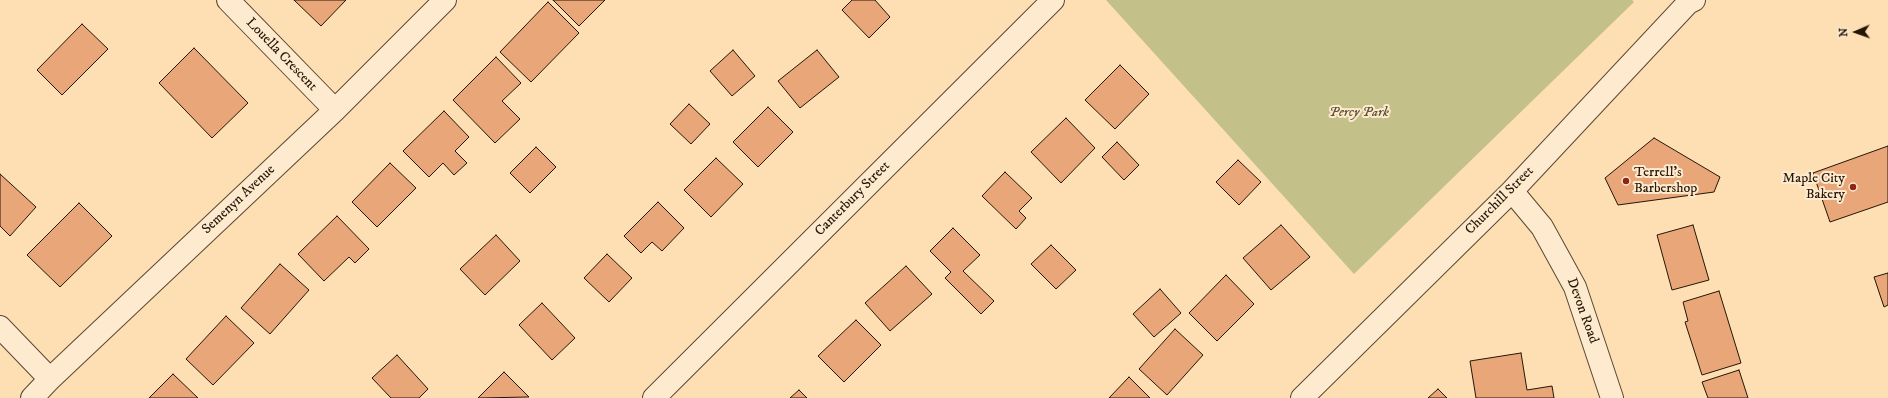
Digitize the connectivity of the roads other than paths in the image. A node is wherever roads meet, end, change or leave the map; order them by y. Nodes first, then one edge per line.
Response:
1 (228, 0) edge
2 (445, 0) edge
3 (1053, 0) edge
4 (1688, 1) edge
5 (335, 110) junction
6 (1512, 191) junction
7 (0, 327) edge
8 (50, 378) junction
9 (32, 398) edge
10 (654, 398) edge
11 (1302, 398) edge
12 (1612, 398) edge

1 - 5 street, Louella Crescent
2 - 5 street, Semenyn Avenue
3 - 10 street, Canterbury Street
4 - 6 street, Churchill Street
5 - 8 street, Semenyn Avenue
6 - 11 street, Churchill Street
6 - 12 street, Devon Road
7 - 8 street
8 - 9 street, Semenyn Avenue

